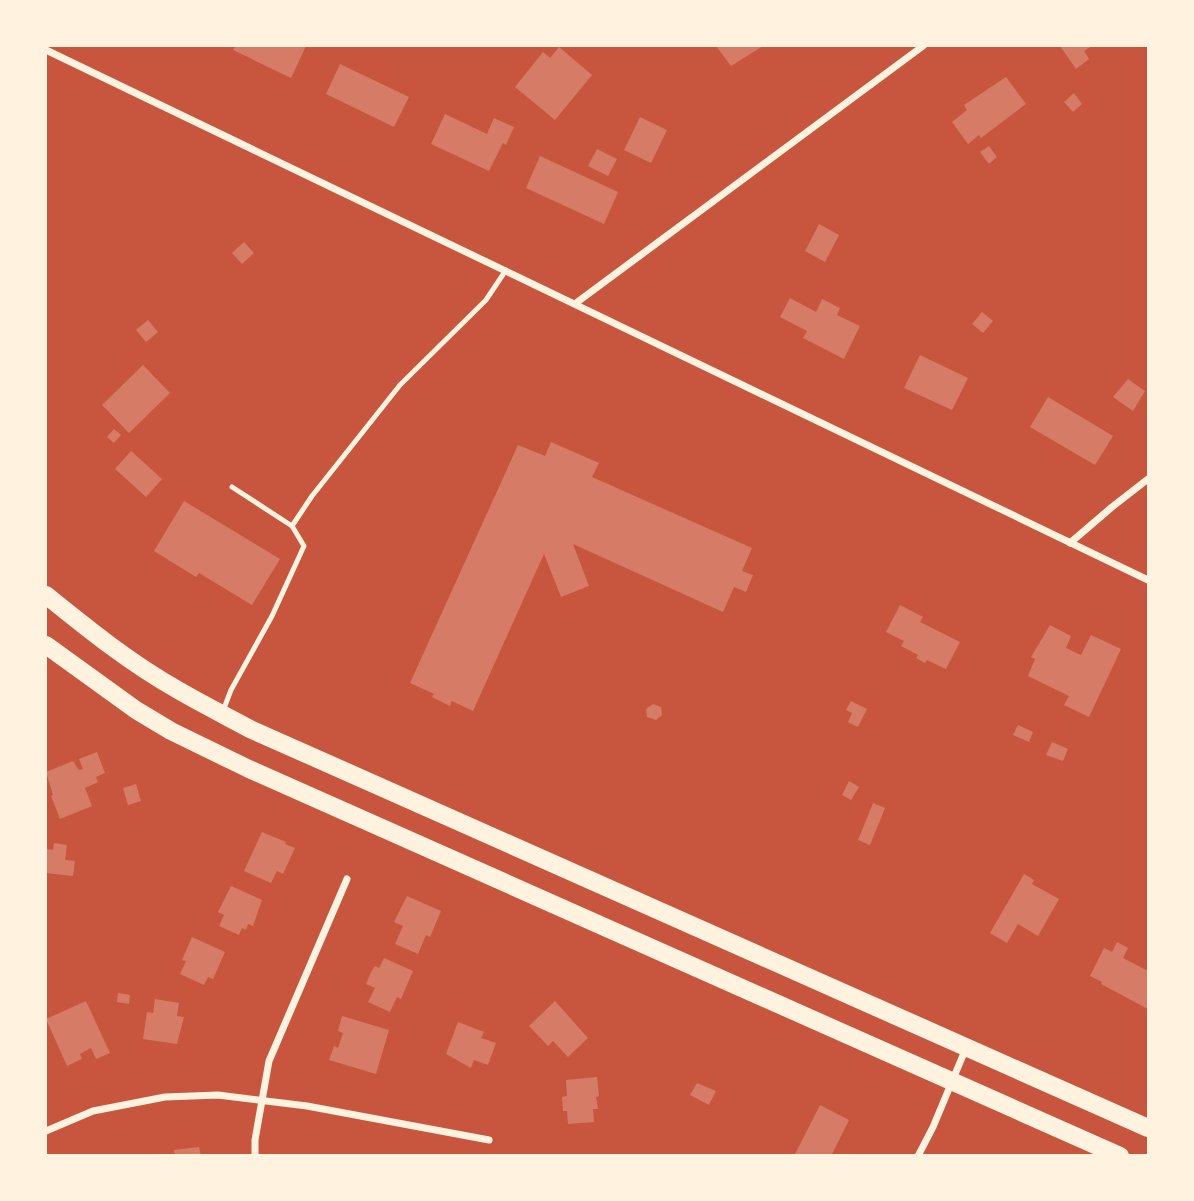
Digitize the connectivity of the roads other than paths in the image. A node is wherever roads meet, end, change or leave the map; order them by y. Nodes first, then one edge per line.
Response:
1 (923, 46) edge
2 (46, 50) edge
3 (506, 270) junction
4 (576, 303) junction
5 (1149, 479) edge
6 (232, 487) dead end
7 (292, 526) junction
8 (1070, 544) junction
9 (1149, 580) edge
10 (46, 594) edge
11 (46, 645) edge
12 (222, 713) junction
13 (346, 879) dead end
14 (967, 1047) junction
15 (951, 1082) junction
16 (262, 1100) junction
17 (1149, 1128) edge
18 (46, 1130) edge
19 (489, 1140) dead end
20 (255, 1156) edge
21 (919, 1156) edge
22 (1120, 1156) edge

1 - 4 street
2 - 3 street
3 - 4 street
3 - 7 lane
4 - 8 street
5 - 8 street
6 - 7 lane
7 - 12 lane
8 - 9 street
10 - 12 main road
11 - 15 main road
12 - 14 main road
13 - 16 street
14 - 15 street
14 - 17 main road
15 - 21 street
15 - 22 main road
16 - 18 street
16 - 19 street
16 - 20 street

